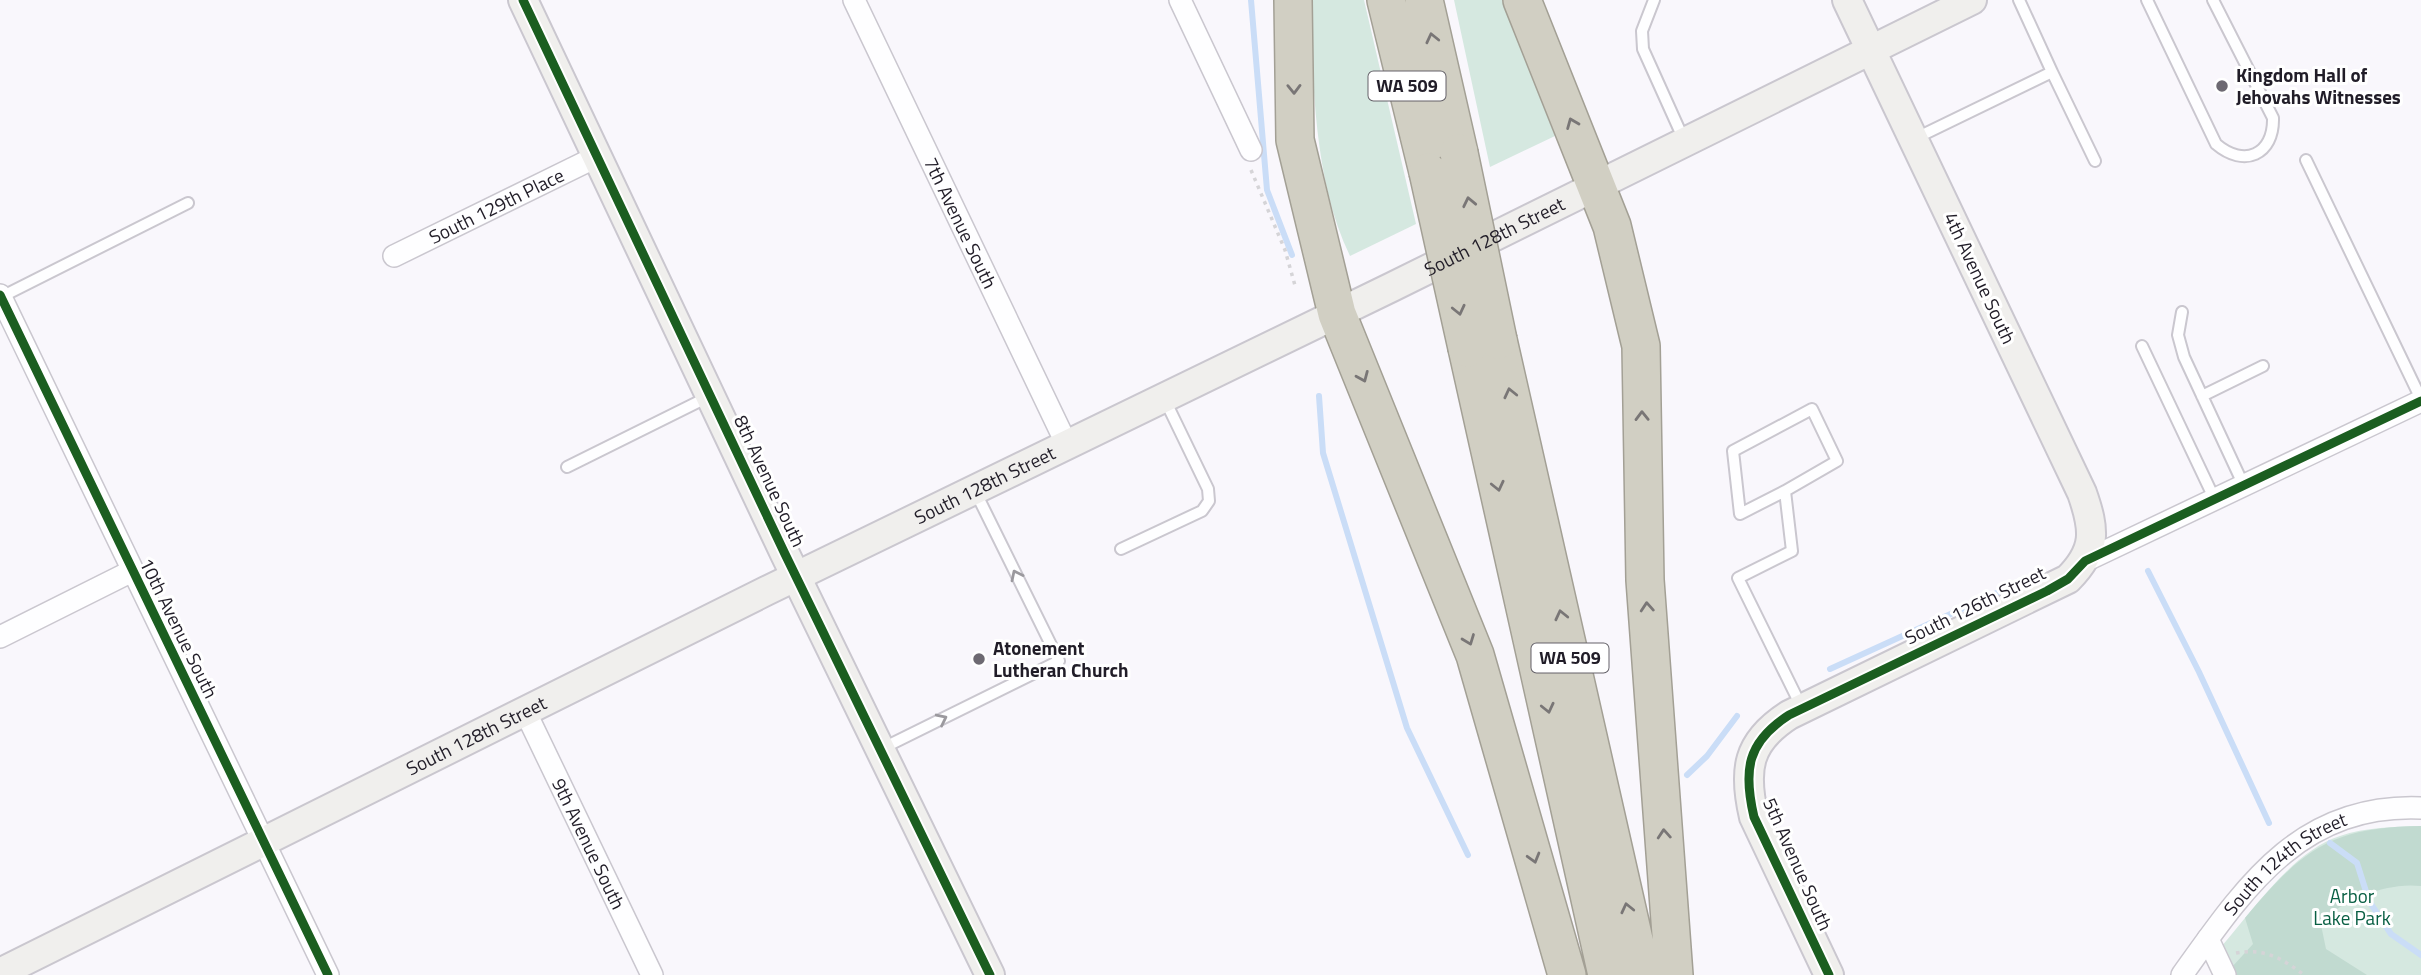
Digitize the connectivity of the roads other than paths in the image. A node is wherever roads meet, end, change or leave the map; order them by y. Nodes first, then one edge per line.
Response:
1 (523, 0) edge
2 (854, 0) edge
3 (1180, 0) edge
4 (1293, 0) edge
5 (1386, 0) edge
6 (1423, 0) edge
7 (1522, 0) edge
8 (1654, 0) edge
9 (1847, 0) edge
10 (1972, 0) edge
11 (2019, 0) edge
12 (2147, 0) edge
13 (2213, 0) edge
14 (1872, 50) junction
15 (2052, 72) junction
16 (1914, 139) junction
17 (1684, 141) junction
18 (1251, 150) road end
19 (598, 156) junction
20 (2306, 160) dead end
21 (2095, 161) dead end
22 (1597, 186) junction
23 (188, 203) dead end
24 (394, 256) dead end
25 (3, 306) edge
26 (2182, 312) dead end
27 (1337, 314) junction
28 (1483, 344) junction
29 (2142, 346) dead end
30 (2263, 366) dead end
31 (711, 396) junction
32 (2202, 396) junction
33 (1164, 398) junction
34 (2421, 400) edge
35 (1067, 445) junction
36 (567, 467) dead end
37 (2244, 486) junction
38 (974, 490) junction
39 (1784, 491) junction
40 (2215, 500) junction
41 (1121, 550) dead end
42 (2085, 561) junction
43 (132, 571) junction
44 (796, 576) junction
45 (0, 637) edge
46 (1802, 708) junction
47 (526, 713) junction
48 (881, 749) junction
49 (1749, 765) joint
50 (2421, 808) edge
51 (264, 841) junction
52 (2208, 939) junction
53 (2222, 968) edge
54 (0, 973) edge
55 (328, 975) edge
56 (652, 975) edge
57 (990, 975) edge
58 (1567, 975) edge
59 (1608, 975) edge
60 (1642, 975) edge
61 (1674, 975) edge
62 (1829, 975) edge
63 (2182, 975) edge

1 - 19 street, 8th Avenue South
2 - 35 street, 7th Avenue South
3 - 18 street
4 -> 27 highway
5 -> 28 highway, WA 509, bridge
28 -> 6 highway, WA 509, bridge
22 -> 7 highway
8 - 17 lane
9 - 14 street, 4th Avenue South
10 - 14 street, South 128th Street
11 - 15 lane
12 - 13 lane
14 - 16 street, 4th Avenue South
14 - 17 street, South 128th Street
15 - 16 lane
15 - 21 lane
16 - 42 street, 4th Avenue South
17 - 22 street, South 128th Street
19 - 24 street, South 129th Place
19 - 31 street, 8th Avenue South
20 - 34 lane
22 - 27 street, South 128th Street
61 -> 22 highway
23 - 25 lane
25 - 43 street, 10th Avenue South
26 - 32 lane
27 - 33 street, South 128th Street
27 -> 58 highway
28 -> 59 highway, WA 509
60 -> 28 highway, WA 509
29 - 40 lane
30 - 32 lane
31 - 36 lane
31 - 44 street, 8th Avenue South
32 - 37 lane
33 - 35 street, South 128th Street
33 - 41 lane
34 - 37 street, South 126th Street
35 - 38 street, South 128th Street
37 - 40 street, South 126th Street
38 - 44 street, South 128th Street
48 -> 38 lane
39 - 39 lane
39 - 46 lane
40 - 42 street, South 126th Street
42 - 46 street, South 126th Street
43 - 45 street
43 - 51 street, 10th Avenue South
44 - 47 street, South 128th Street
44 - 48 street, 8th Avenue South
46 - 49 street, South 126th Street
47 - 51 street, South 128th Street
47 - 56 street, 9th Avenue South
48 - 57 street, 8th Avenue South
49 - 62 street, 5th Avenue South
50 - 52 street, South 124th Street
51 - 54 street, South 128th Street
51 - 55 street, 10th Avenue South
52 - 53 street
52 - 63 street, South 124th Street

